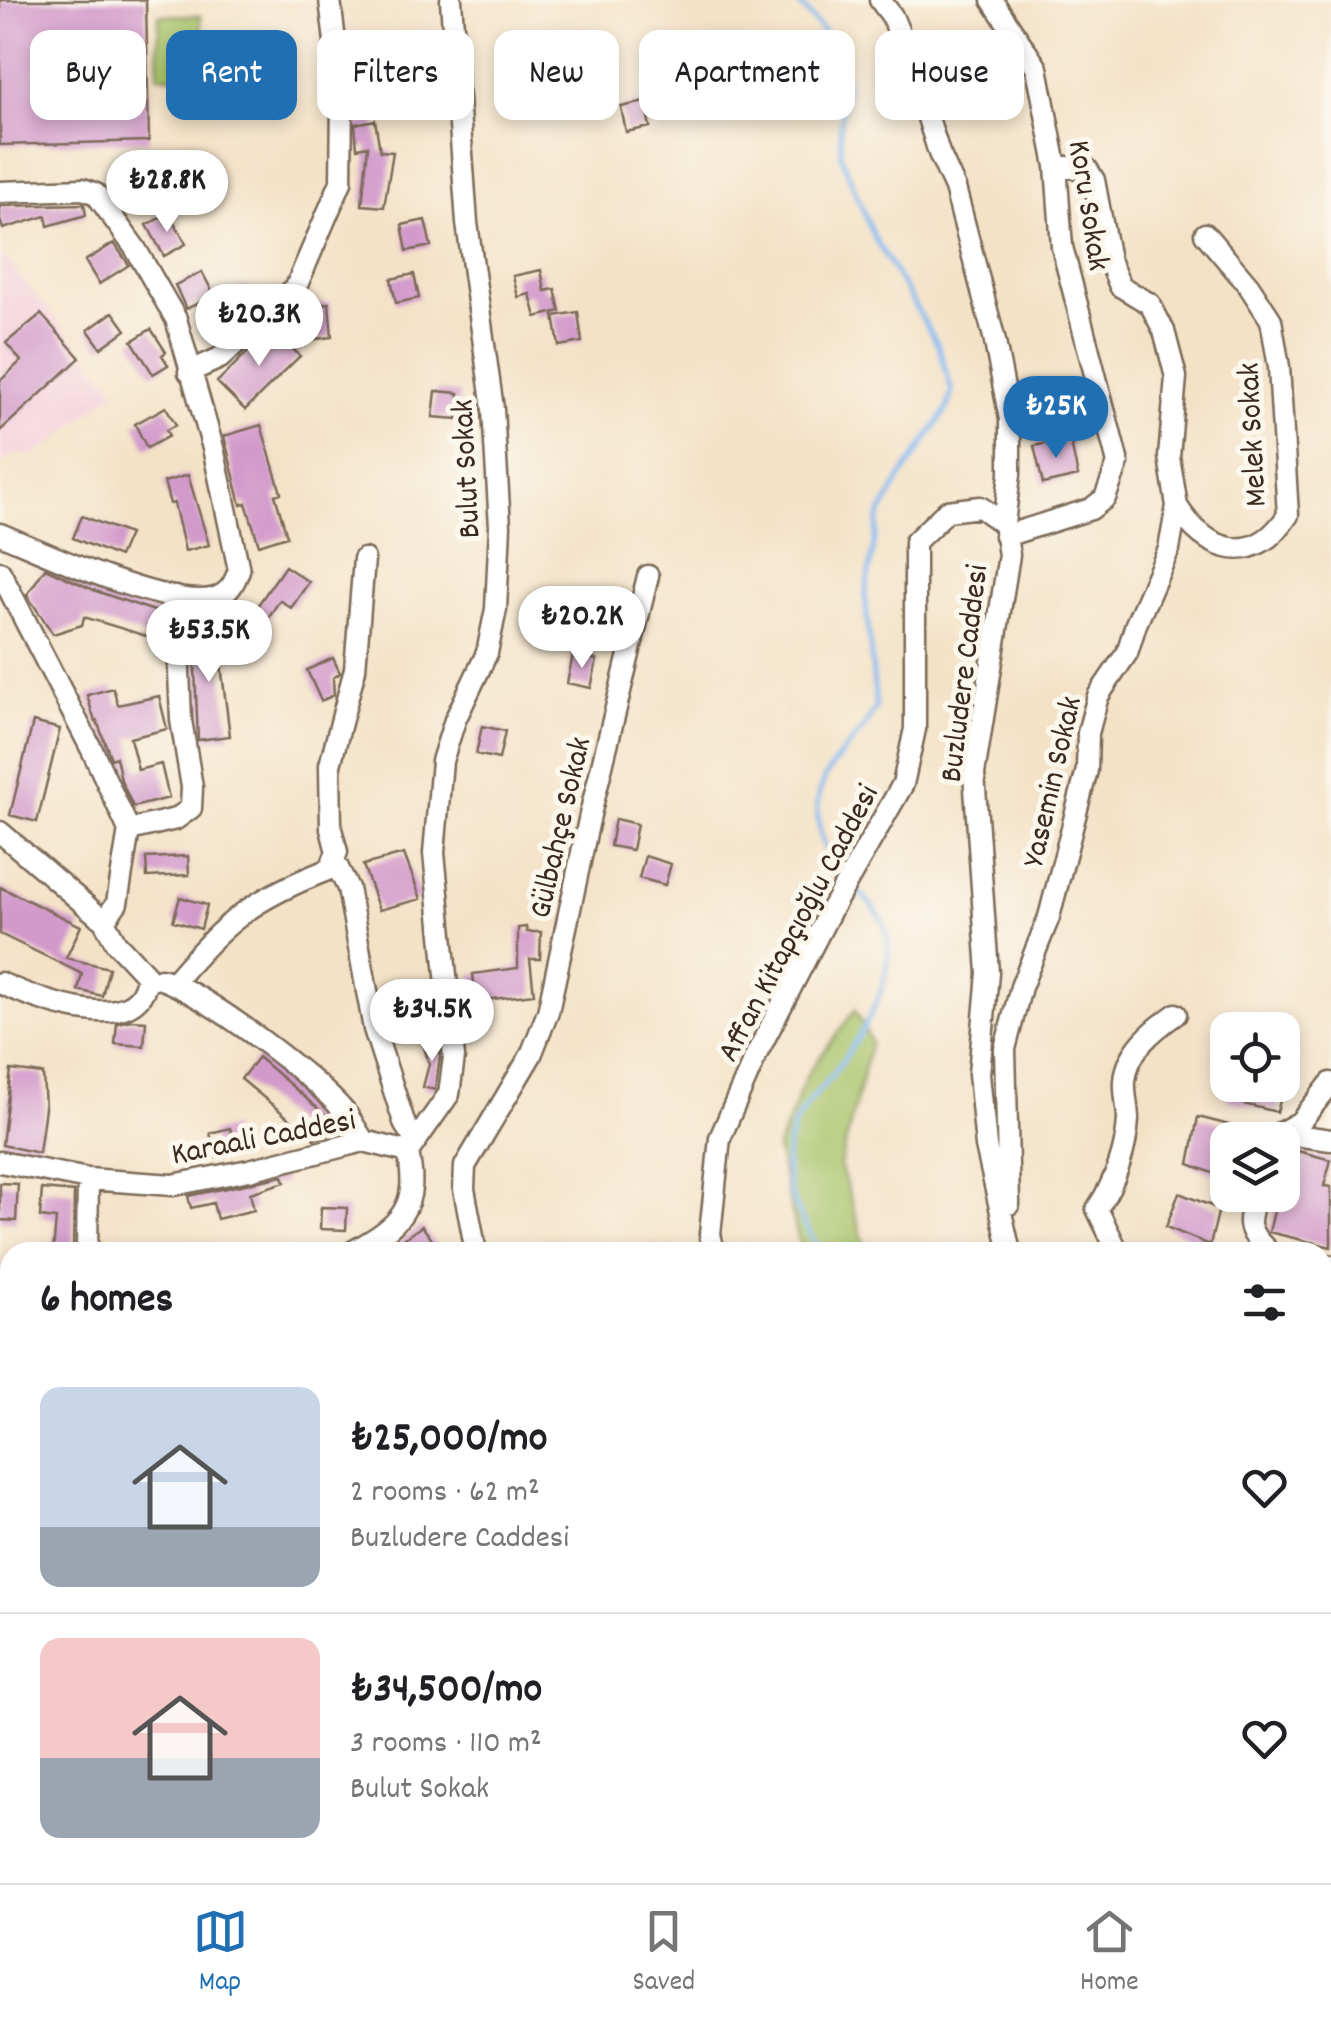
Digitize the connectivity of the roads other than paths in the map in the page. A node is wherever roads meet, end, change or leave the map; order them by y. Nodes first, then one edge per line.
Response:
1 (330, 0) edge
2 (451, 0) edge
3 (880, 0) edge
4 (992, 0) edge
5 (1056, 166) junction
6 (0, 192) edge
7 (1205, 234) dead end
8 (189, 372) junction
9 (1177, 506) junction
10 (1005, 530) junction
11 (0, 534) edge
12 (364, 559) dead end
13 (0, 572) edge
14 (648, 576) dead end
15 (176, 597) junction
16 (129, 830) junction
17 (0, 832) edge
18 (334, 860) junction
19 (104, 921) junction
20 (147, 976) junction
21 (0, 983) edge
22 (173, 983) junction
23 (1176, 1014) dead end
24 (1331, 1083) edge
25 (1300, 1122) edge
26 (1300, 1138) edge
27 (1331, 1140) edge
28 (364, 1141) junction
29 (412, 1146) junction
30 (0, 1162) edge
31 (88, 1179) junction
32 (1251, 1212) edge
33 (88, 1242) edge
34 (370, 1242) edge
35 (474, 1242) edge
36 (712, 1242) edge
37 (1008, 1242) edge
38 (1008, 1242) edge
39 (1113, 1242) edge
40 (1260, 1242) edge

1 - 8 street
2 - 29 street, Bulut Sokak
3 - 10 street, Buzludere Caddesi
4 - 5 street, Koru Sokak
5 - 9 street, Yasemin Sokak
5 - 10 street, Koru Sokak
6 - 8 street
7 - 9 street, Melek Sokak
8 - 15 street
9 - 38 street, Yasemin Sokak
10 - 36 street, Affan Kitapçıoğlu Caddesi
10 - 37 street, Buzludere Caddesi
11 - 15 street
12 - 18 street
13 - 16 street
14 - 35 street, Gülbahçe Sokak
15 - 16 street
16 - 19 street
17 - 19 street
18 - 22 street
18 - 29 street
19 - 20 street
20 - 21 street
20 - 22 street
22 - 28 street
23 - 39 street
24 - 25 street
26 - 27 street
28 - 29 street, Karaali Caddesi
28 - 31 street, Karaali Caddesi
29 - 34 street
30 - 31 street, Karaali Caddesi
31 - 33 street
32 - 40 street

